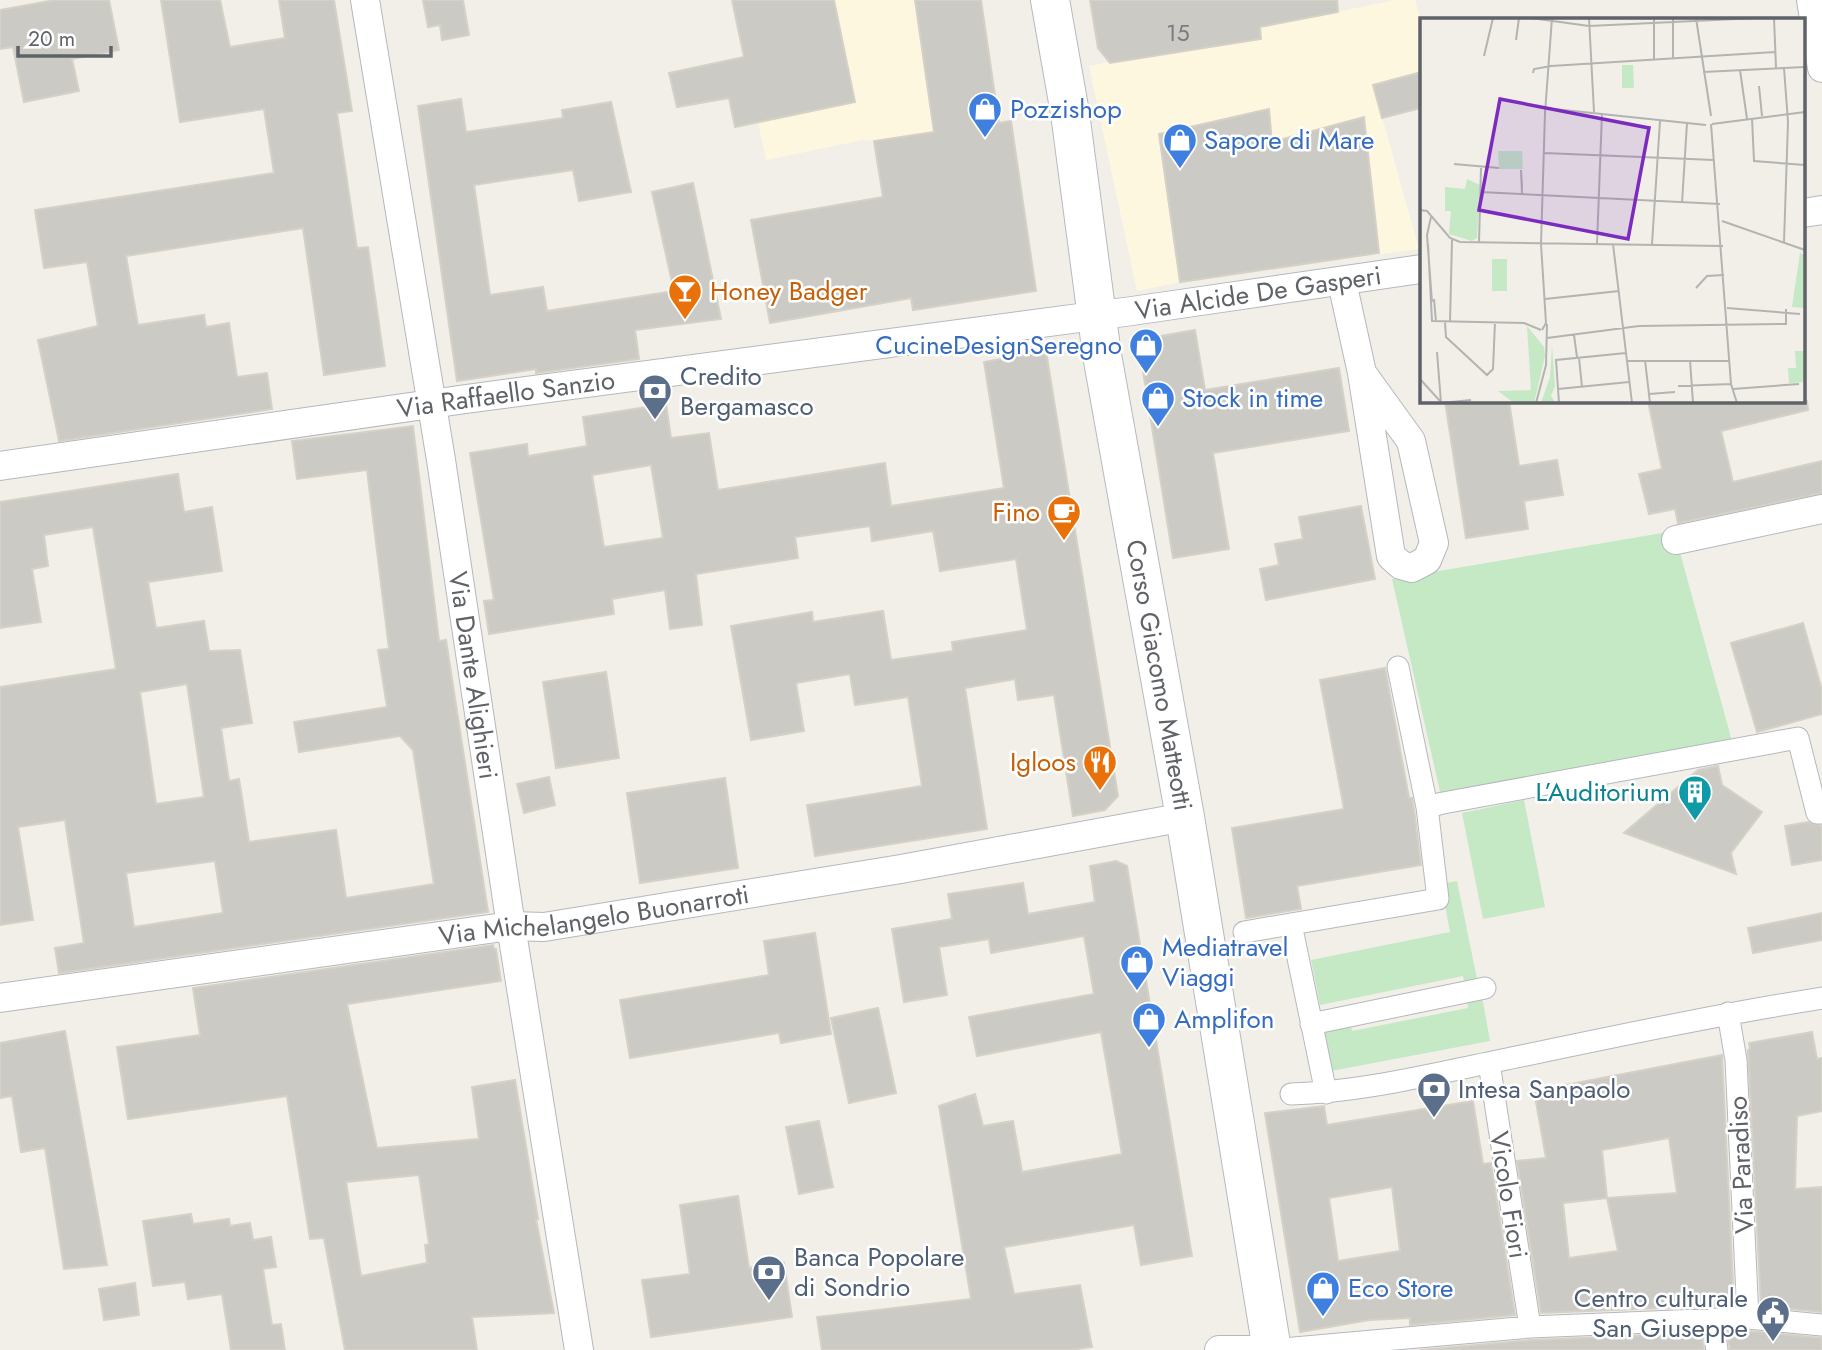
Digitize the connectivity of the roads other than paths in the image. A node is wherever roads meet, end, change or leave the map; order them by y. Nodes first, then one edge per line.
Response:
1 (365, 0) edge
2 (1050, 0) edge
3 (1811, 0) edge
4 (1822, 68) edge
5 (1822, 210) edge
6 (1804, 214) edge
7 (1420, 269) edge
8 (1342, 282) junction
9 (1096, 316) junction
10 (1362, 373) junction
11 (431, 404) junction
12 (0, 466) edge
13 (1822, 509) edge
14 (1676, 540) dead end
15 (1398, 667) dead end
16 (1427, 807) junction
17 (1822, 813) edge
18 (1185, 817) junction
19 (1291, 925) junction
20 (511, 926) junction
21 (1244, 932) dead end
22 (1485, 988) dead end
23 (0, 998) edge
24 (1822, 998) edge
25 (1728, 1013) junction
26 (1311, 1024) junction
27 (1489, 1063) junction
28 (1326, 1093) junction
29 (1291, 1094) dead end
30 (1748, 1318) junction
31 (1712, 1319) junction
32 (1822, 1325) edge
33 (1530, 1327) junction
34 (1388, 1345) edge
35 (579, 1350) edge
36 (1219, 1350) edge
37 (1272, 1350) edge
38 (1717, 1350) edge

1 - 11 street, Via Dante Alighieri
2 - 9 main road, Corso Giacomo Matteotti
3 - 4 street
5 - 6 street
7 - 8 street, Via Alcide De Gasperi
8 - 9 street, Via Alcide De Gasperi
8 - 10 street
9 - 11 street, Via Raffaello Sanzio
9 - 18 main road, Corso Giacomo Matteotti
10 - 10 street
11 - 12 street, Via Raffaello Sanzio
11 - 20 street, Via Dante Alighieri
13 - 14 street
15 - 16 street
16 - 17 street
16 - 19 street
18 - 20 street, Via Michelangelo Buonarroti
18 - 37 main road, Corso Giacomo Matteotti
19 - 21 street
19 - 26 street
20 - 23 street, Via Michelangelo Buonarroti
20 - 35 street, Via Dante Alighieri
22 - 26 street
24 - 25 street
25 - 27 street
25 - 30 street, Via Paradiso
26 - 28 street
27 - 28 street
27 - 33 street, Vicolo Fiori
28 - 29 street
30 - 31 street
30 - 32 street
31 - 33 street
31 - 38 street
33 - 34 street
34 - 37 street
36 - 37 street

